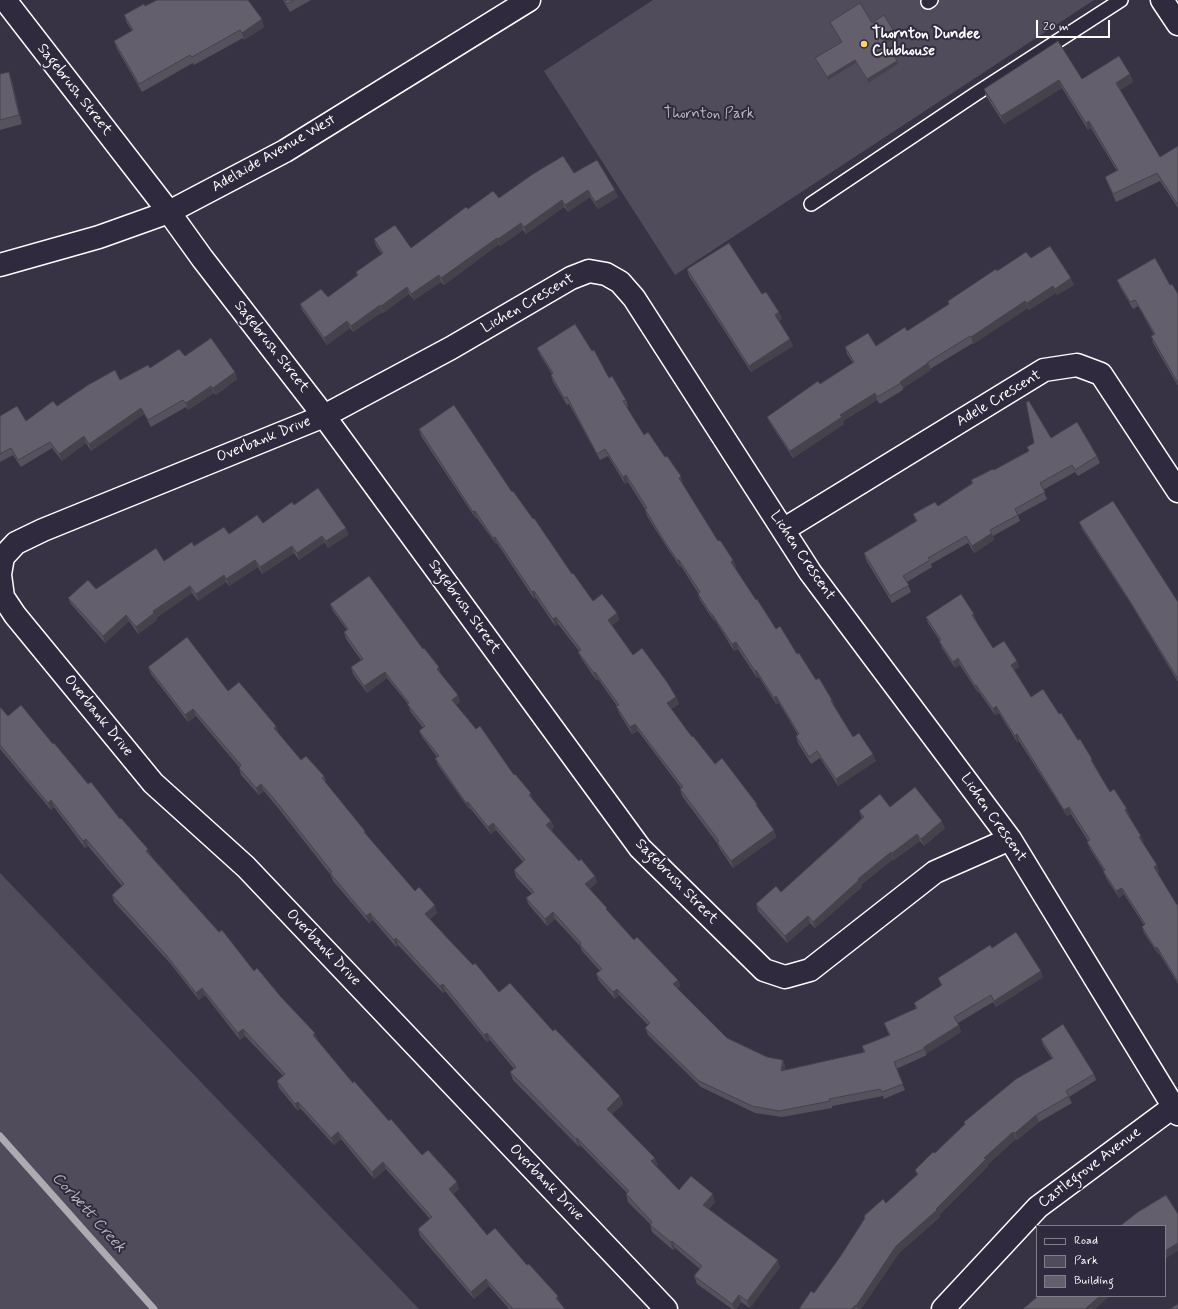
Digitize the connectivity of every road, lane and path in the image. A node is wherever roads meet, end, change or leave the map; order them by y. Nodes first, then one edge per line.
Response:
1 (5, 0) edge
2 (529, 0) edge
3 (1121, 0) edge
4 (1162, 0) edge
5 (1178, 24) edge
6 (811, 204) dead end
7 (169, 212) junction
8 (0, 265) edge
9 (324, 416) junction
10 (1178, 491) edge
11 (783, 530) junction
12 (0, 575) edge
13 (1010, 839) junction
14 (1176, 1109) edge
15 (666, 1309) edge
16 (943, 1309) edge

1 - 7 street, Sagebrush Street
2 - 7 street, Adelaide Avenue West
3 - 6 lane
4 - 5 street
7 - 8 street, Adelaide Avenue West
7 - 9 street, Sagebrush Street
9 - 11 street, Lichen Crescent
9 - 12 street, Overbank Drive
9 - 13 street, Sagebrush Street
10 - 11 street, Adele Crescent
11 - 13 street, Lichen Crescent
12 - 15 street, Overbank Drive
13 - 14 street, Lichen Crescent
14 - 16 street, Castlegrove Avenue

